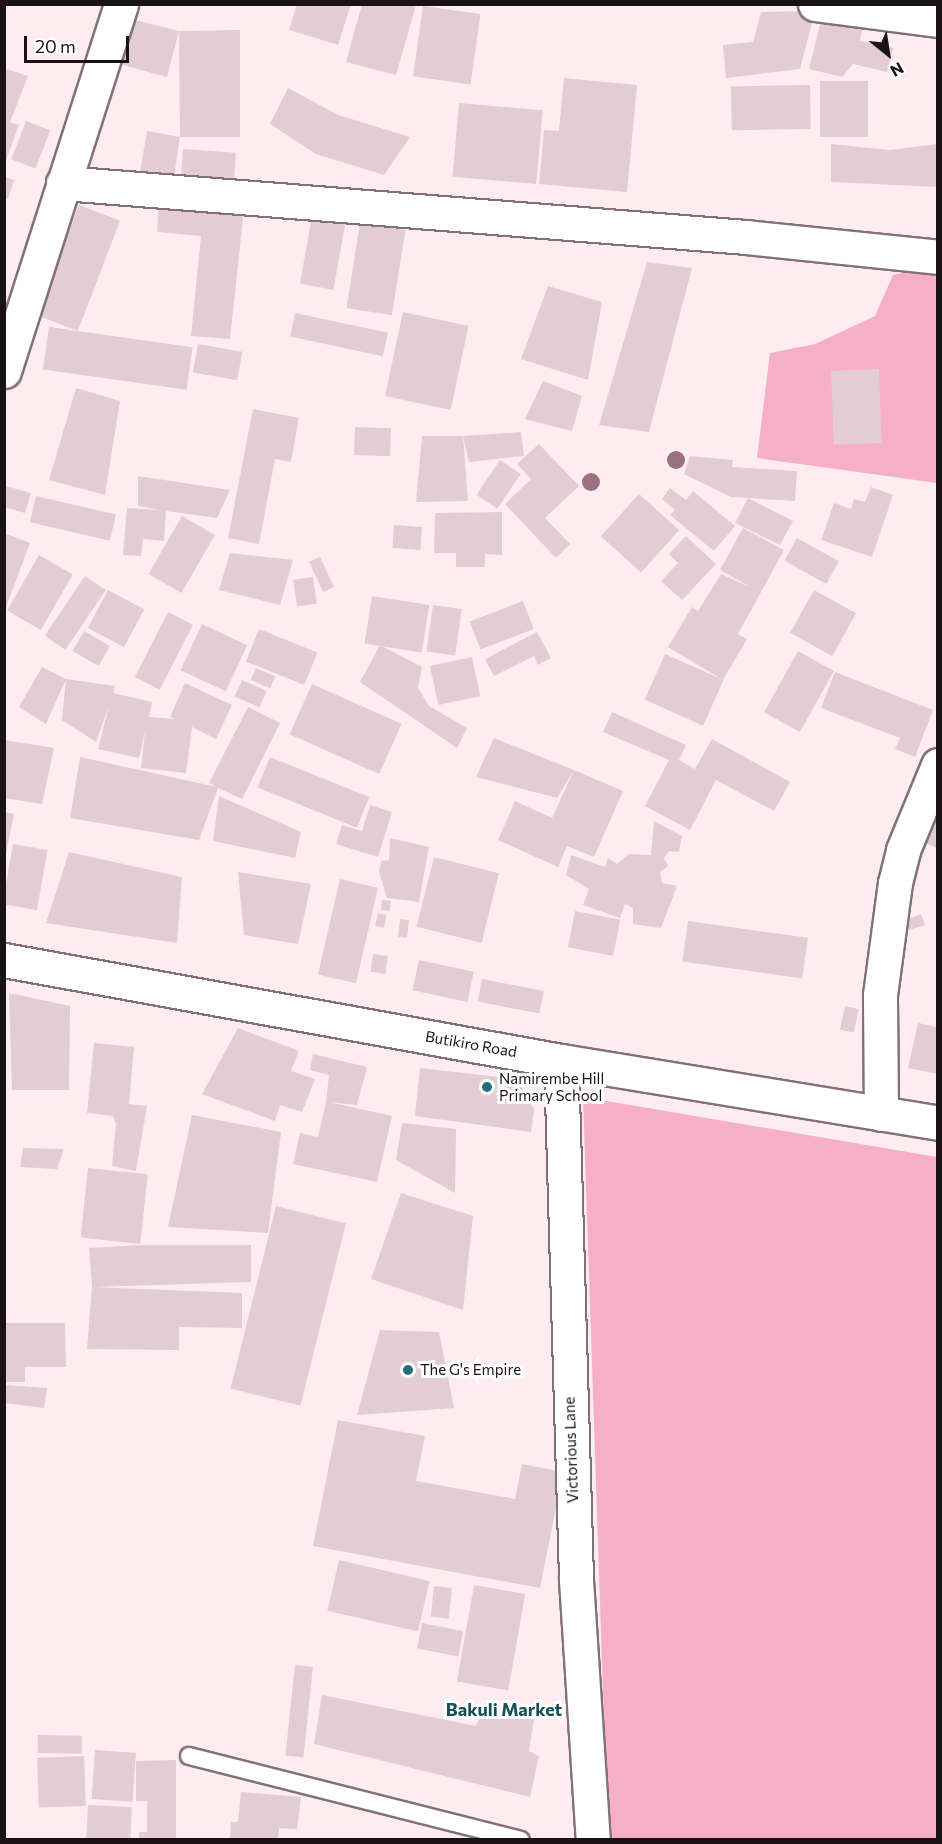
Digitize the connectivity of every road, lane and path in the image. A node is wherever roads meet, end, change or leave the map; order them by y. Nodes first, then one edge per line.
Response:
1 (121, 4) edge
2 (815, 4) edge
3 (938, 20) edge
4 (63, 183) junction
5 (938, 257) edge
6 (4, 370) edge
7 (938, 765) edge
8 (4, 960) edge
9 (561, 1061) junction
10 (881, 1114) junction
11 (938, 1123) edge
12 (189, 1756) dead end
13 (521, 1839) edge
14 (593, 1839) edge

1 - 4 street
2 - 3 street
4 - 5 street
4 - 6 street
7 - 10 street
8 - 9 street, Butikiro Road
9 - 10 street, Butikiro Road
9 - 14 street, Victorious Lane
10 - 11 street, Butikiro Road
12 - 13 lane

